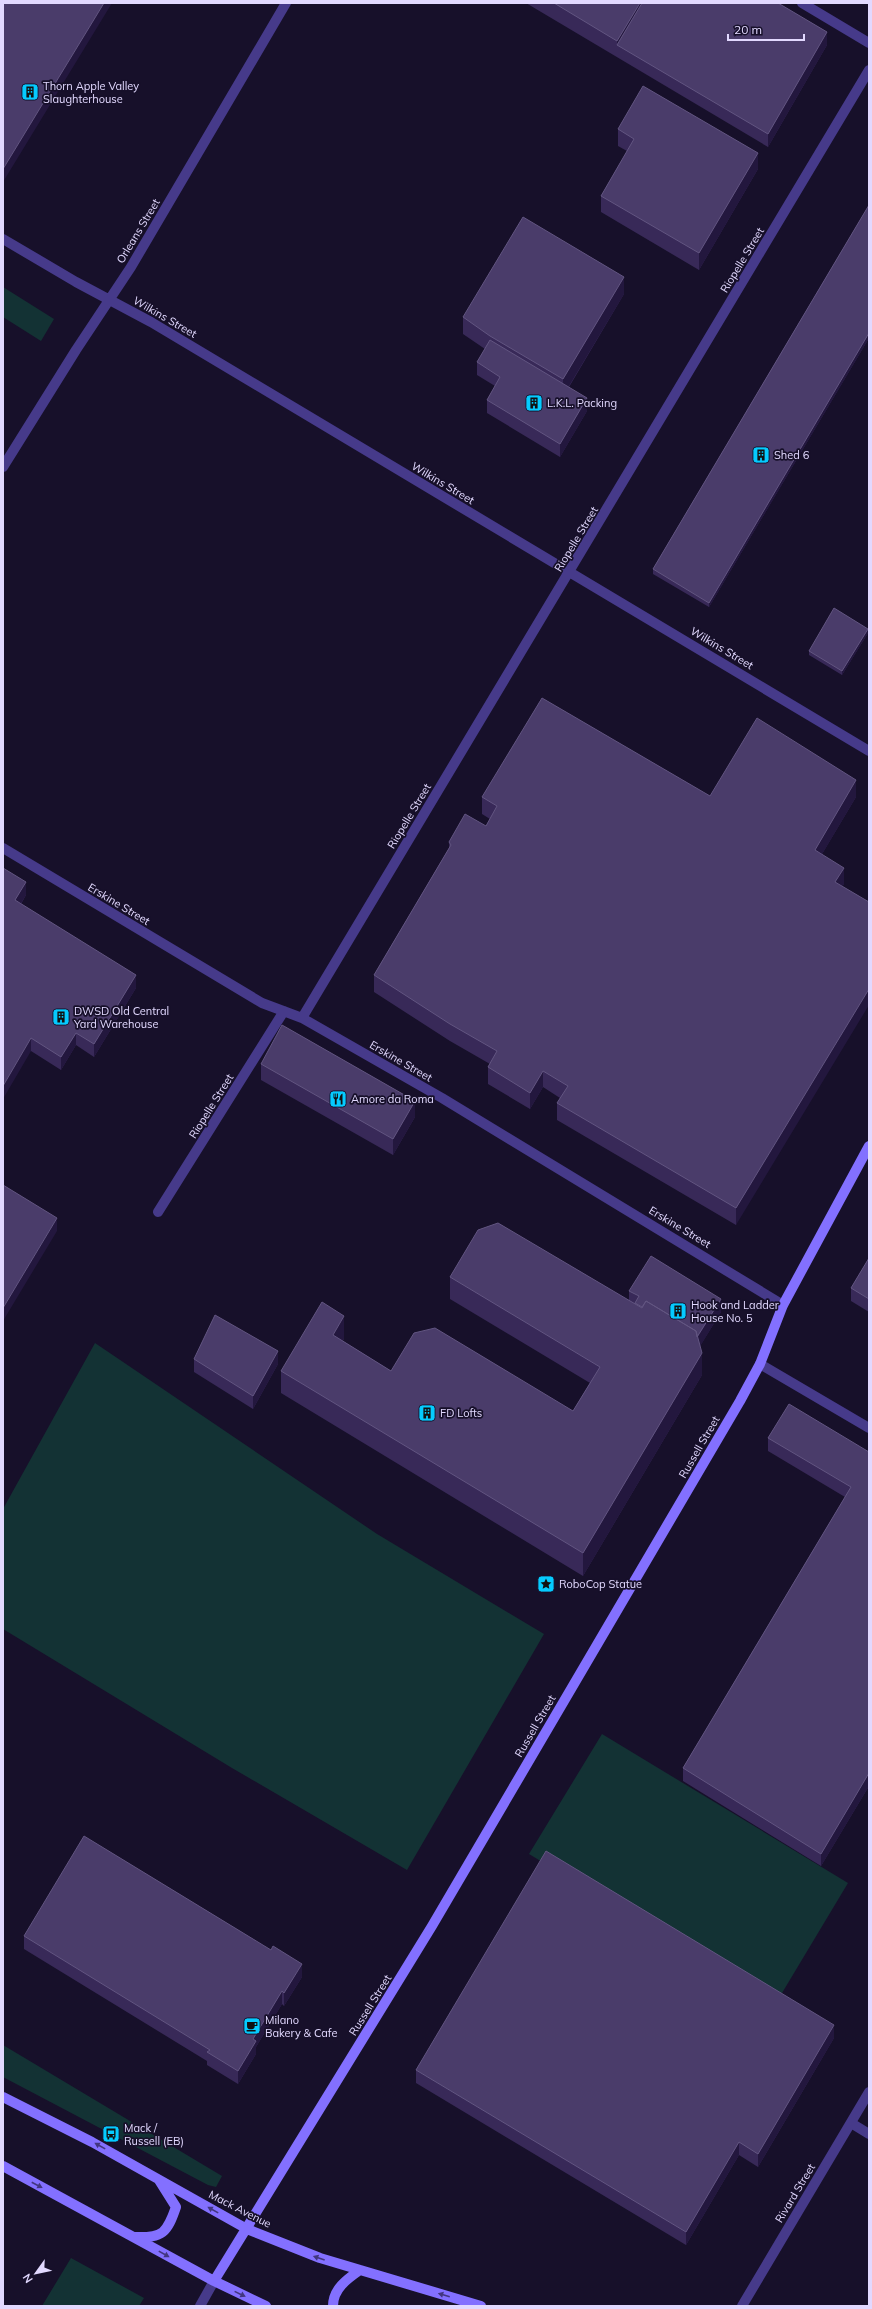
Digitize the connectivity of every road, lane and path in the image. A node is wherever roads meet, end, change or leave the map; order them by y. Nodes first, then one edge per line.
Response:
1 (286, 3) edge
2 (802, 3) edge
3 (869, 43) edge
4 (869, 70) edge
5 (3, 239) edge
6 (108, 300) junction
7 (3, 466) edge
8 (570, 572) junction
9 (869, 751) edge
10 (3, 848) edge
11 (284, 1011) junction
12 (302, 1018) junction
13 (869, 1146) edge
14 (158, 1212) dead end
15 (783, 1304) junction
16 (760, 1364) junction
17 (869, 1428) edge
18 (869, 2092) edge
19 (3, 2097) edge
20 (851, 2123) junction
21 (869, 2134) edge
22 (3, 2166) edge
23 (159, 2180) junction
24 (247, 2229) junction
25 (133, 2237) junction
26 (360, 2270) junction
27 (214, 2281) junction
28 (200, 2306) edge
29 (266, 2306) edge
30 (333, 2306) edge
31 (481, 2306) edge
32 (742, 2306) edge

1 - 6 street, Orleans Street
2 - 3 street
4 - 8 street, Riopelle Street
5 - 6 street, Wilkins Street
6 - 7 street, Orleans Street
6 - 8 street, Wilkins Street
8 - 9 street, Wilkins Street
8 - 12 street, Riopelle Street
10 - 11 street, Erskine Street
11 - 12 street, Erskine Street
11 - 14 street, Riopelle Street
12 - 15 street, Erskine Street
13 - 15 street, Russell Street
15 - 16 street, Russell Street
16 - 17 street
16 - 24 street, Russell Street
18 - 20 street, Rivard Street
23 -> 19 street, Mack Avenue
20 - 21 street
20 - 32 street, Rivard Street
22 -> 25 street
24 -> 23 street, Mack Avenue
23 - 25 street
26 -> 24 street, Mack Avenue
24 - 27 street, Russell Street
25 -> 27 street
26 - 30 street
31 -> 26 street, Mack Avenue
27 - 28 street, Russell Street
27 -> 29 street

